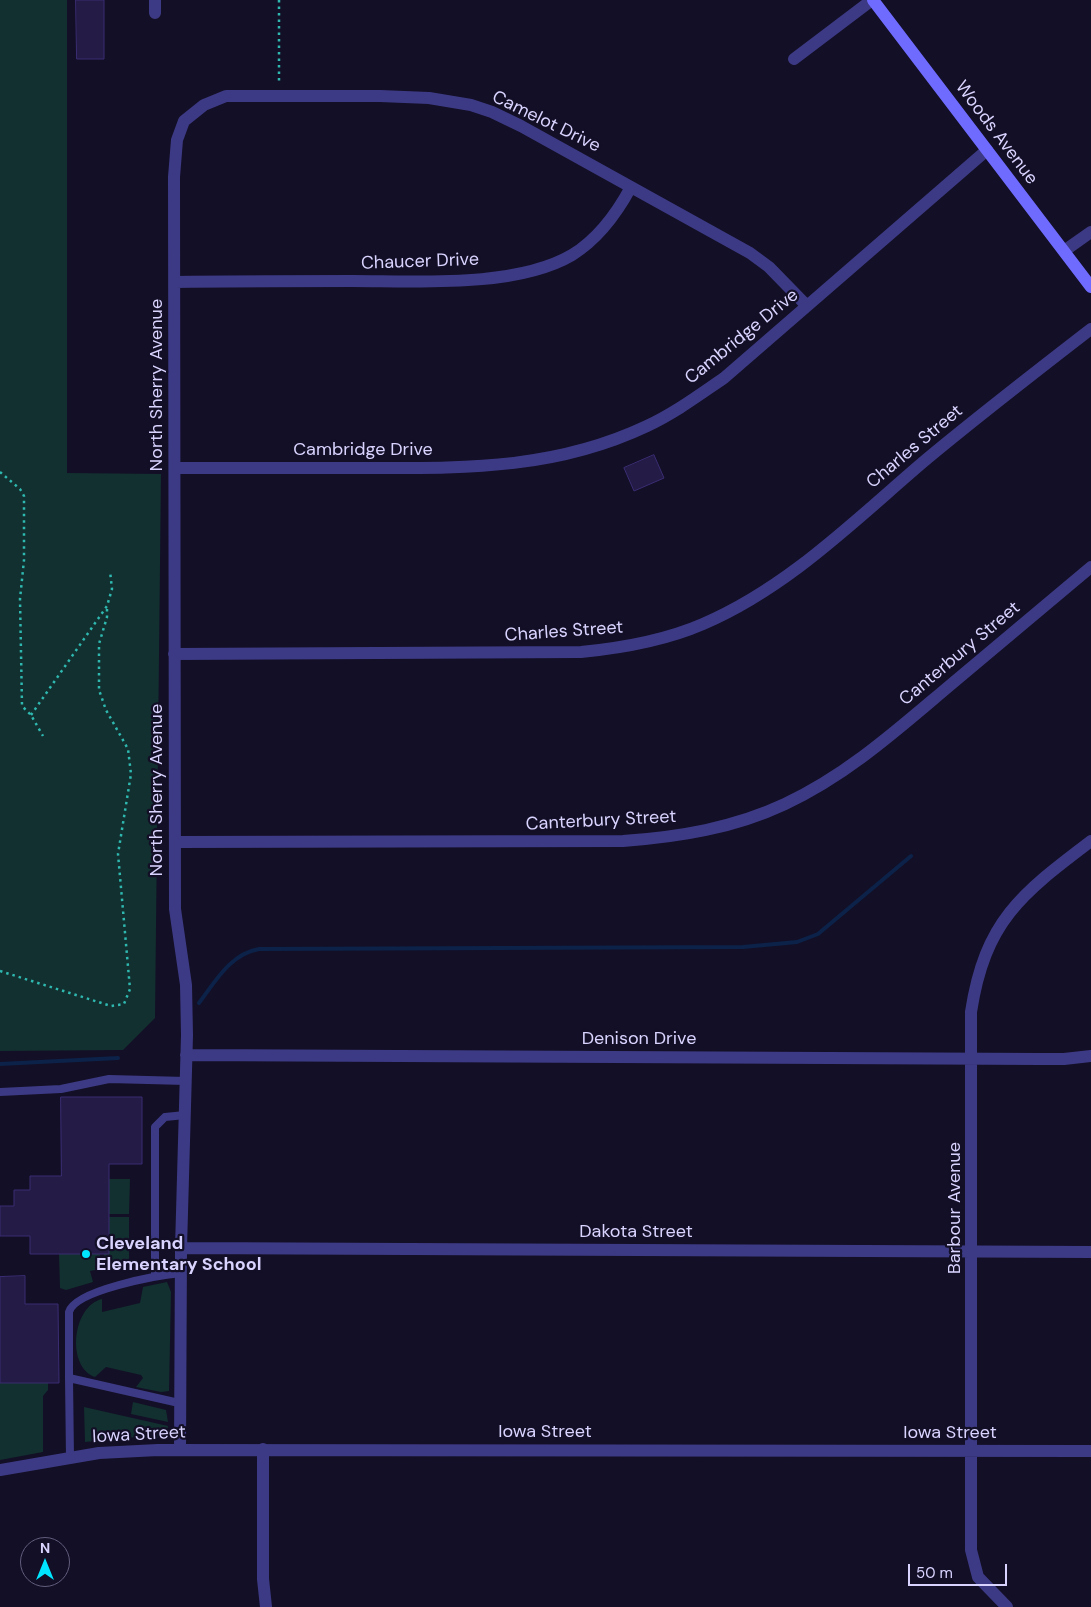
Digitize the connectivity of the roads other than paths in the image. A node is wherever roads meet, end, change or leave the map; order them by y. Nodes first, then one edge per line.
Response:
1 (872, 0) edge
2 (794, 59) dead end
3 (180, 130) joint
4 (987, 150) junction
5 (631, 187) junction
6 (1091, 232) edge
7 (1064, 251) junction
8 (175, 282) junction
9 (1091, 287) edge
10 (807, 306) junction
11 (1091, 329) edge
12 (175, 468) junction
13 (1091, 567) edge
14 (174, 654) junction
15 (1091, 841) edge
16 (175, 842) junction
17 (186, 1054) junction
18 (1091, 1056) edge
19 (972, 1058) junction
20 (186, 1081) junction
21 (0, 1092) edge
22 (185, 1115) junction
23 (181, 1248) junction
24 (972, 1251) junction
25 (1091, 1252) edge
26 (181, 1273) junction
27 (155, 1276) junction
28 (69, 1378) junction
29 (179, 1403) junction
30 (264, 1449) junction
31 (180, 1450) junction
32 (972, 1450) junction
33 (1091, 1451) edge
34 (70, 1458) junction
35 (0, 1470) edge
36 (266, 1607) edge
37 (1007, 1607) edge

1 - 2 street
1 - 4 street, Woods Avenue
3 - 5 street, Camelot Drive
3 - 8 street, North Sherry Avenue
4 - 7 street, Woods Avenue
4 - 10 street, Cambridge Drive
5 - 8 street, Chaucer Drive
5 - 10 street, Camelot Drive
6 - 7 street
7 - 9 street, Woods Avenue
8 - 12 street, North Sherry Avenue
10 - 12 street, Cambridge Drive
11 - 14 street, Charles Street
12 - 14 street, North Sherry Avenue
13 - 16 street, Canterbury Street
14 - 16 street, North Sherry Avenue
15 - 19 street, Barbour Avenue
16 - 17 street, North Sherry Avenue
17 - 19 street, Denison Drive
17 - 20 street, North Sherry Avenue
18 - 19 street, Denison Drive
19 - 24 street, Barbour Avenue
20 - 21 lane
20 - 22 street, North Sherry Avenue
22 - 23 street, North Sherry Avenue
22 - 27 lane
23 - 24 street, Dakota Street
23 - 26 street, North Sherry Avenue
24 - 25 street, Dakota Street
24 - 32 street, Barbour Avenue
26 - 27 lane
26 - 29 street, North Sherry Avenue
27 - 28 lane
28 - 29 lane
28 - 34 lane
29 - 31 street, North Sherry Avenue
30 - 31 street, Iowa Street
30 - 32 street, Iowa Street
30 - 36 street
31 - 34 street, Iowa Street
32 - 33 street, Iowa Street
32 - 37 street, Barbour Avenue
34 - 35 street, Iowa Street

